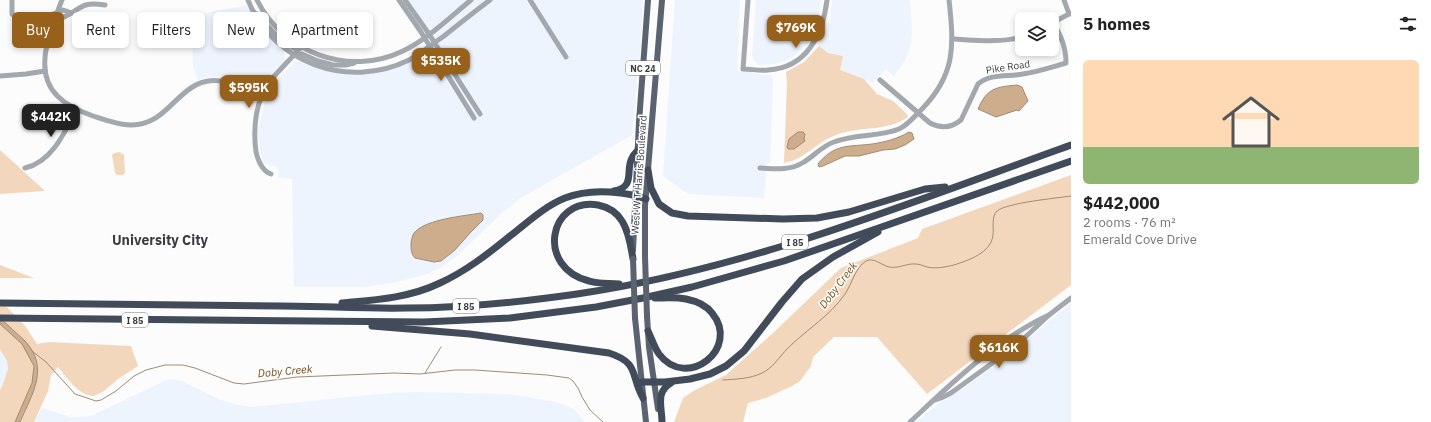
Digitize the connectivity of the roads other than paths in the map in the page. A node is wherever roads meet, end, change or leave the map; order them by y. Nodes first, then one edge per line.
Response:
1 (12, 0) edge
2 (62, 0) edge
3 (248, 0) edge
4 (257, 0) edge
5 (399, 0) edge
6 (406, 0) edge
7 (471, 0) edge
8 (490, 0) edge
9 (530, 0) edge
10 (648, 0) edge
11 (662, 0) edge
12 (748, 0) edge
13 (826, 0) edge
14 (949, 0) edge
15 (1064, 0) edge
16 (105, 5) dead end
17 (252, 9) junction
18 (12, 12) edge
19 (58, 12) edge
20 (1070, 14) edge
21 (64, 17) edge
22 (1059, 19) edge
23 (277, 28) edge
24 (1059, 32) edge
25 (277, 35) edge
26 (427, 35) junction
27 (953, 39) junction
28 (1015, 39) edge
29 (435, 42) junction
30 (429, 47) junction
31 (47, 48) edge
32 (300, 48) edge
33 (303, 48) edge
34 (294, 56) junction
35 (566, 57) dead end
36 (357, 62) junction
37 (46, 70) junction
38 (0, 76) edge
39 (880, 80) dead end
40 (232, 83) junction
41 (264, 93) junction
42 (261, 99) junction
43 (76, 110) junction
44 (918, 113) junction
45 (480, 114) dead end
46 (474, 118) dead end
47 (1071, 145) edge
48 (638, 150) junction
49 (1071, 161) edge
50 (25, 168) dead end
51 (760, 168) dead end
52 (648, 170) junction
53 (271, 174) dead end
54 (957, 186) junction
55 (606, 192) junction
56 (635, 195) junction
57 (646, 199) junction
58 (887, 226) junction
59 (633, 259) junction
60 (629, 284) junction
61 (643, 298) junction
62 (1071, 298) edge
63 (1, 303) edge
64 (302, 306) junction
65 (1049, 315) junction
66 (0, 318) edge
67 (336, 322) junction
68 (648, 331) junction
69 (642, 382) junction
70 (673, 382) junction
71 (654, 383) junction
72 (643, 398) junction
73 (935, 400) junction
74 (646, 422) edge
75 (661, 422) edge
76 (910, 422) edge

1 - 18 street
2 - 19 street
3 - 17 street
4 - 23 street
5 - 26 street
6 - 26 street
7 - 26 street
8 - 29 street
9 - 35 street
10 - 48 main road, West W T Harris Boulevard / NC 24
11 - 52 main road, West W T Harris Boulevard / NC 24
12 - 13 street
14 - 27 street
15 - 20 street
16 - 21 street
17 - 25 street
17 - 34 street
20 - 22 street
24 - 44 street, Pike Road
26 - 29 street
26 - 30 street
26 - 36 street
27 - 28 street
27 - 44 street
29 - 30 street
29 - 45 street
30 - 34 street
30 - 46 street
31 - 37 street
32 - 34 street
33 - 36 street
34 - 36 street
34 - 41 street
37 - 38 street
37 - 43 street
39 - 44 street, Pike Road
40 - 41 street
40 - 42 street
40 - 43 street
41 - 42 street
42 - 53 street
43 - 50 street
44 - 51 street
47 - 54 highway, I 85
48 - 55 highway
48 - 56 main road, West W T Harris Boulevard / NC 24
49 - 58 highway, I 85
52 - 54 highway
52 - 57 main road, West W T Harris Boulevard / NC 24
54 - 60 highway, I 85
55 - 56 highway
55 - 64 highway
56 - 57 highway
56 - 59 main road, West W T Harris Boulevard / NC 24
57 - 68 main road, West W T Harris Boulevard / NC 24, bridge
58 - 61 highway, I 85
58 - 70 highway
59 - 60 highway
59 - 69 main road, West W T Harris Boulevard / NC 24, bridge
60 - 64 highway, I 85
61 - 67 highway, I 85
61 - 68 highway
62 - 65 street
63 - 64 highway, I 85
65 - 73 street
65 - 73 street
66 - 67 highway, I 85
67 - 72 highway
68 - 71 main road, West W T Harris Boulevard / NC 24
69 - 71 highway
69 - 72 main road, West W T Harris Boulevard / NC 24
70 - 71 highway
70 - 75 highway
71 - 75 main road, West W T Harris Boulevard / NC 24
72 - 74 main road, West W T Harris Boulevard / NC 24
73 - 76 street

